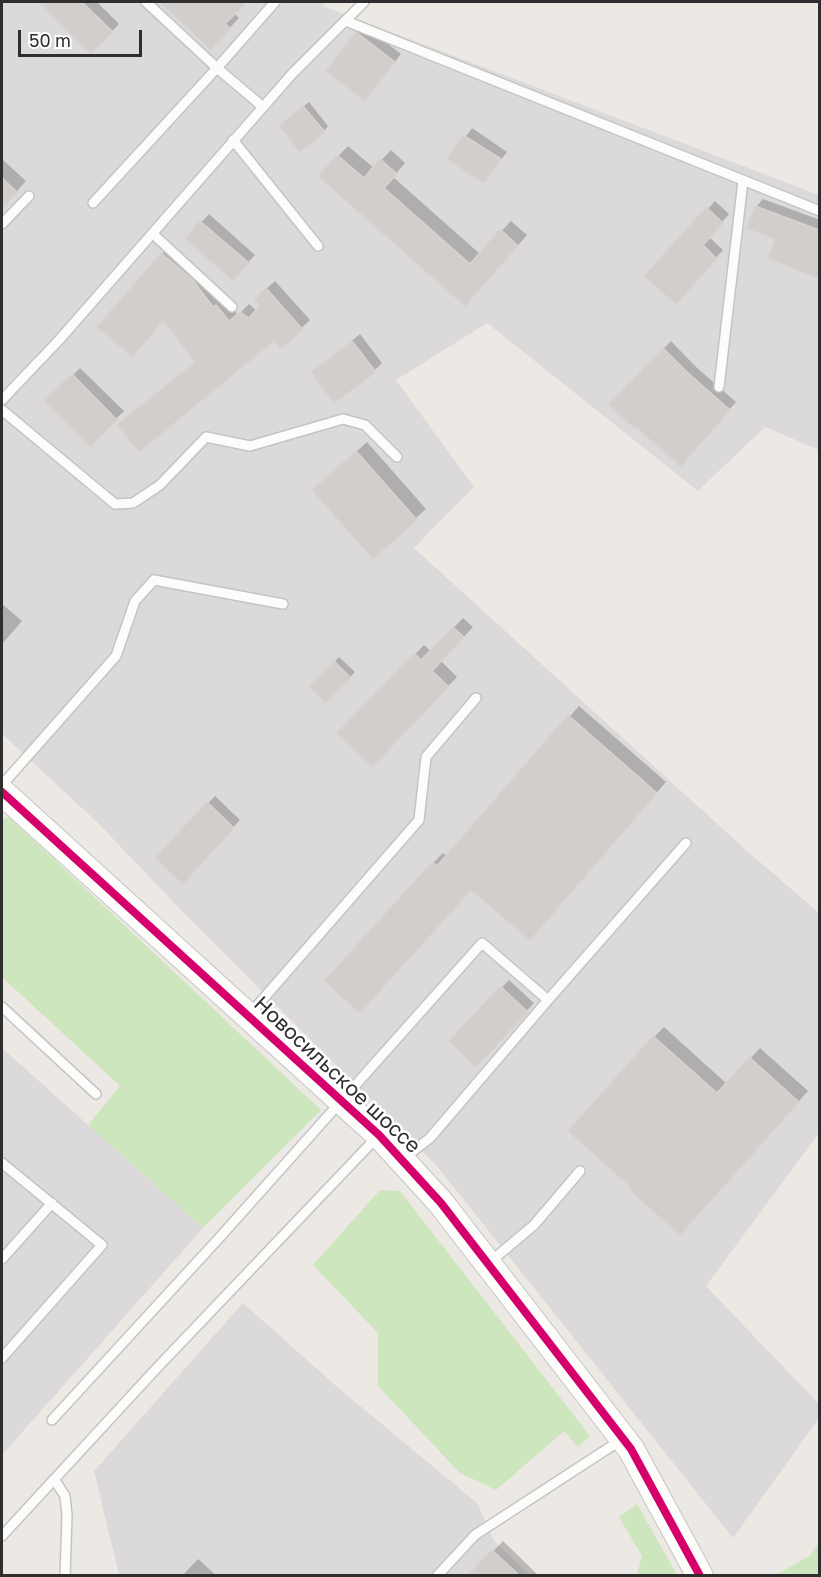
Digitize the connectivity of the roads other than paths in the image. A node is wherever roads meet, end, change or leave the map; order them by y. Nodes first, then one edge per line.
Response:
1 (146, 2) edge
2 (275, 2) edge
3 (364, 2) edge
4 (346, 21) junction
5 (217, 68) junction
6 (263, 107) junction
7 (233, 140) junction
8 (743, 181) junction
9 (29, 196) dead end
10 (93, 203) dead end
11 (819, 212) edge
12 (2, 224) edge
13 (153, 234) junction
14 (318, 246) dead end
15 (232, 308) dead end
16 (719, 387) dead end
17 (2, 398) edge
18 (2, 410) edge
19 (398, 457) dead end
20 (283, 604) dead end
21 (476, 698) dead end
22 (2, 785) edge
23 (2, 792) edge
24 (686, 843) dead end
25 (548, 1000) junction
26 (2, 1007) edge
27 (249, 1015) junction
28 (96, 1094) dead end
29 (342, 1100) junction
30 (379, 1135) junction
31 (402, 1160) junction
32 (2, 1163) edge
33 (580, 1171) dead end
34 (52, 1203) junction
35 (2, 1259) edge
36 (488, 1263) junction
37 (2, 1358) edge
38 (52, 1420) dead end
39 (623, 1439) junction
40 (54, 1479) junction
41 (2, 1536) edge
42 (65, 1575) edge
43 (437, 1575) edge
44 (700, 1575) edge

1 - 5 lane
2 - 5 lane
3 - 4 lane
4 - 6 lane
4 - 8 lane
5 - 6 lane
5 - 10 lane
6 - 7 lane
7 - 13 lane
7 - 14 lane
8 - 11 lane
8 - 16 lane
9 - 12 lane
13 - 15 lane
13 - 17 lane
18 - 19 lane
20 - 22 lane
21 - 27 lane
23 - 27 street, Новосильское шоссе
24 - 25 lane
25 - 29 lane
25 - 31 lane
26 - 28 lane
27 - 29 street, Новосильское шоссе
29 - 30 street, Новосильское шоссе
29 - 38 lane
30 - 31 street, Новосильское шоссе
30 - 40 lane
31 - 36 street, Новосильское шоссе
32 - 34 lane
33 - 36 lane
34 - 35 lane
34 - 37 lane
36 - 39 street, Новосильское шоссе
39 - 43 lane
39 - 44 street, Новосильское шоссе
40 - 41 lane
40 - 42 lane

